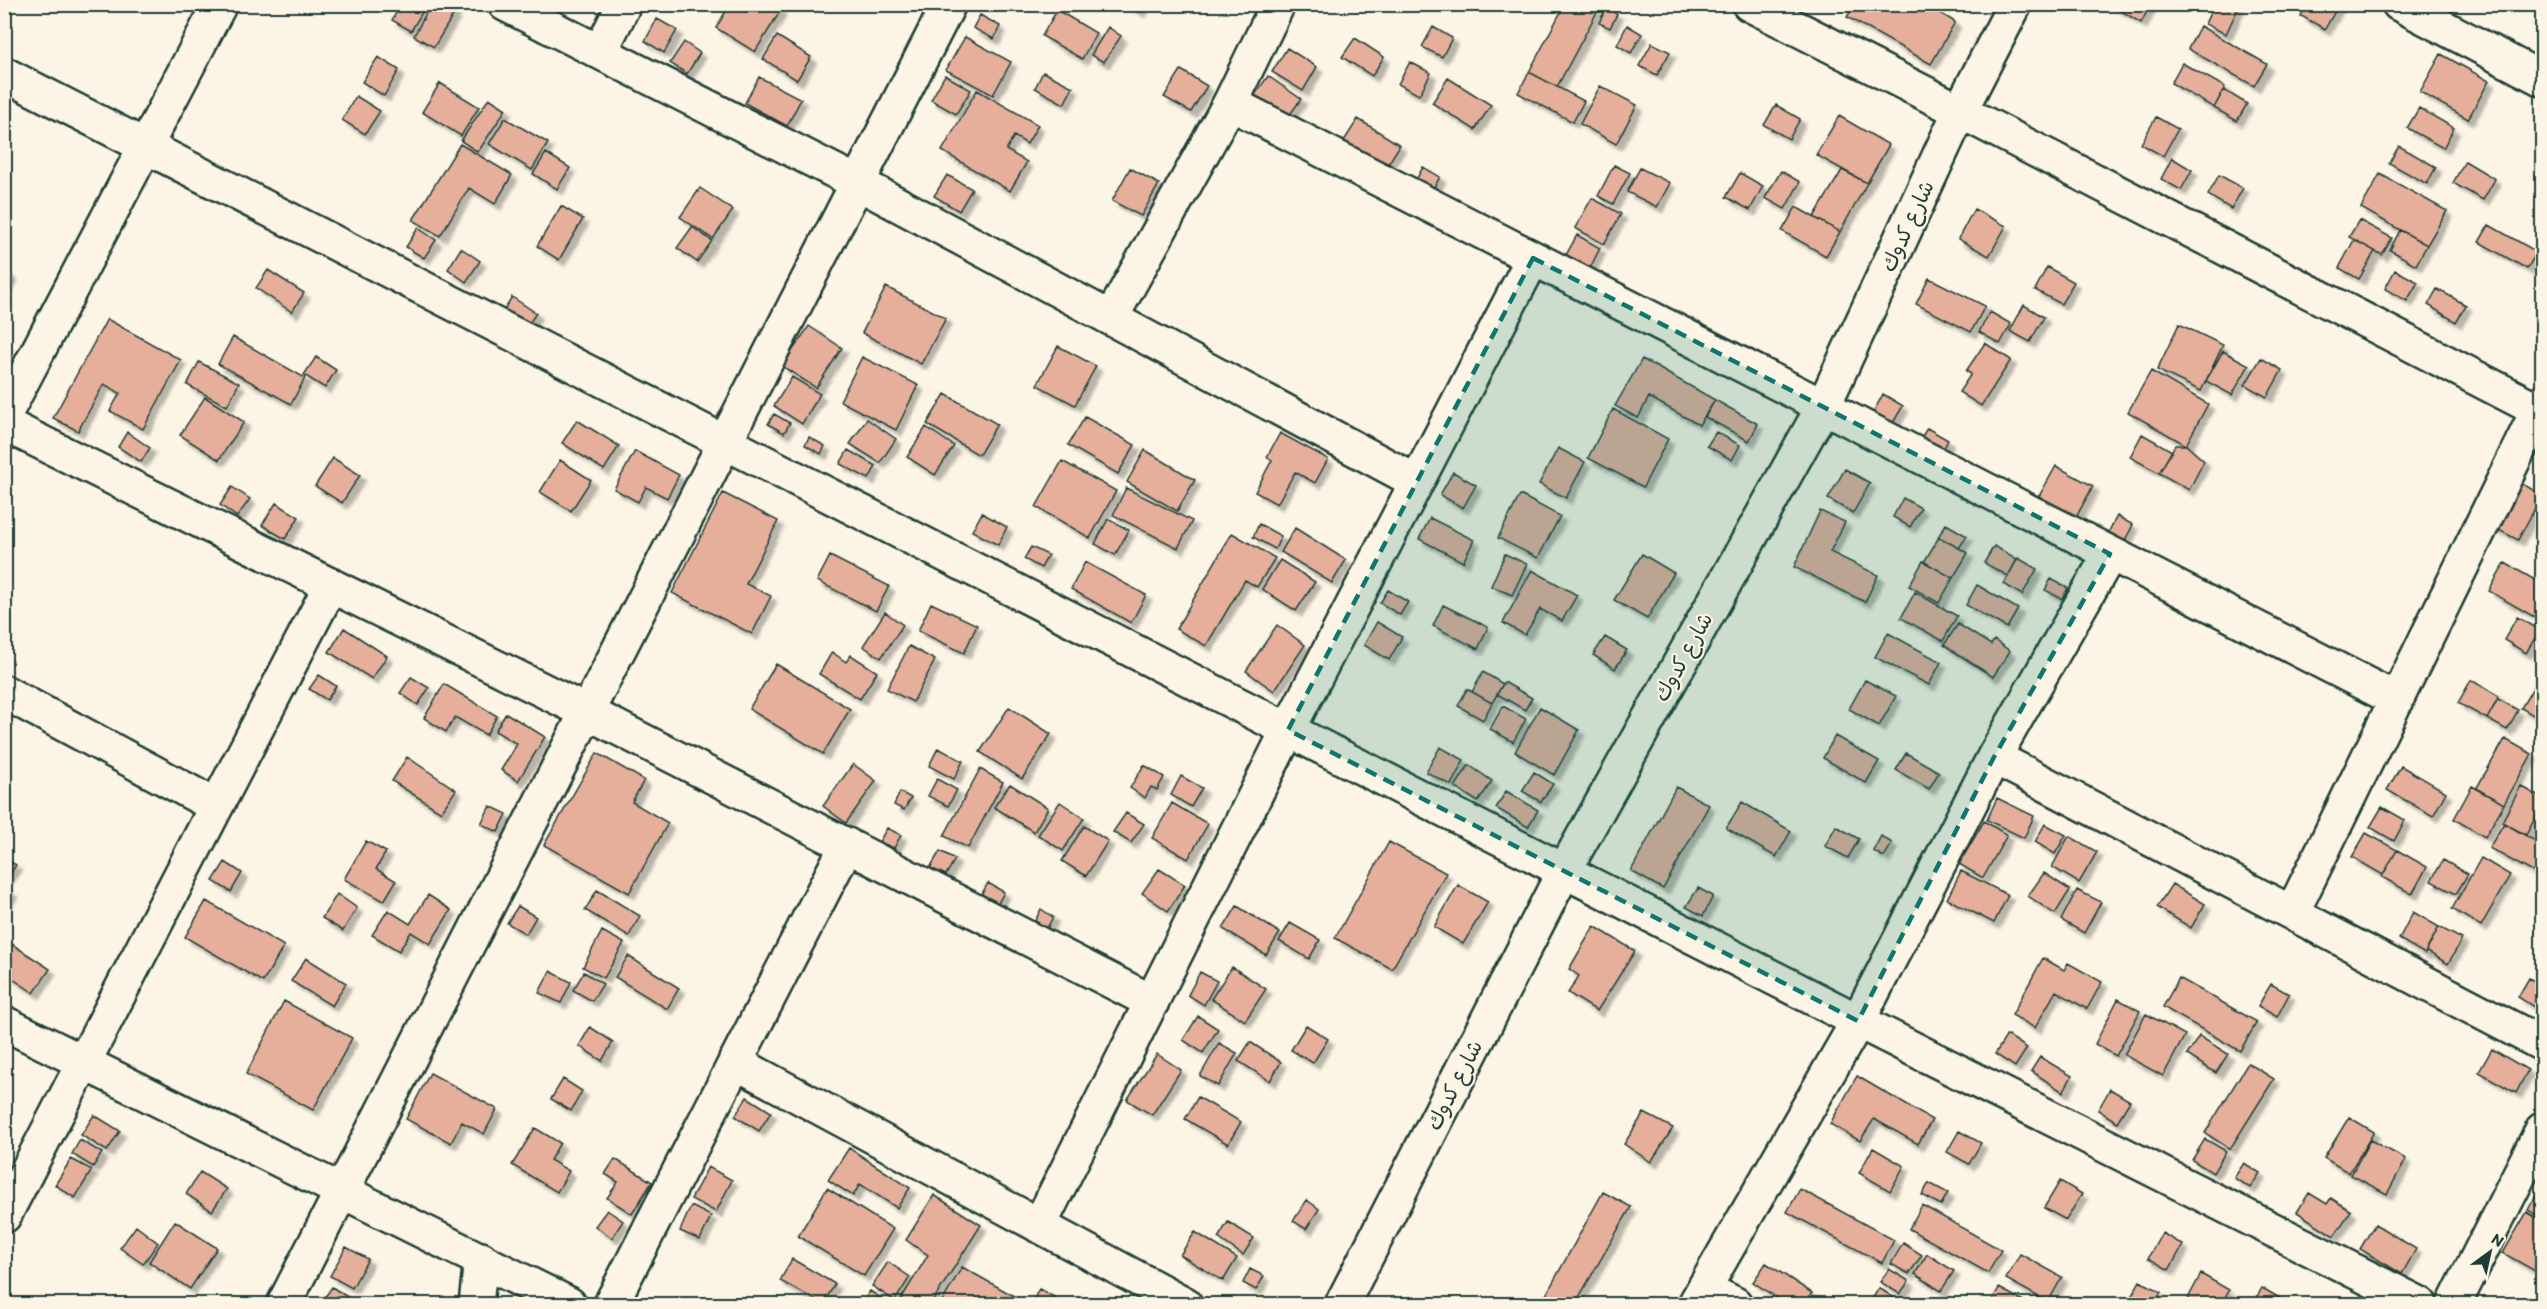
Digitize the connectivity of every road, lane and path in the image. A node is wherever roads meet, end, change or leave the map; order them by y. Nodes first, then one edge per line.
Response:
1 (220, 4) edge
2 (505, 4) edge
3 (624, 4) edge
4 (949, 4) edge
5 (1278, 4) edge
6 (1749, 4) edge
7 (2015, 4) edge
8 (2399, 4) edge
9 (600, 52) junction
10 (4, 74) edge
11 (2542, 79) edge
12 (1230, 103) junction
13 (1960, 111) junction
14 (146, 147) junction
15 (858, 183) junction
16 (1533, 258) junction
17 (1111, 318) junction
18 (1823, 407) junction
19 (2541, 408) edge
20 (4, 416) edge
21 (4, 424) edge
22 (725, 443) junction
23 (1417, 482) junction
24 (2110, 554) junction
25 (331, 585) junction
26 (4, 692) edge
27 (2397, 700) junction
28 (587, 712) junction
29 (1288, 730) junction
30 (1994, 757) junction
31 (216, 806) junction
32 (847, 845) junction
33 (1564, 871) junction
34 (2292, 913) junction
35 (1152, 1002) junction
36 (1858, 1021) junction
37 (4, 1023) edge
38 (2542, 1044) edge
39 (84, 1062) junction
40 (735, 1062) junction
41 (2542, 1130) edge
42 (342, 1191) junction
43 (4, 1216) edge
44 (1039, 1226) junction
45 (481, 1260) junction
46 (1700, 1297) edge
47 (284, 1305) edge
48 (476, 1305) edge
49 (569, 1305) edge
50 (610, 1305) edge
51 (1185, 1305) edge
52 (1342, 1305) edge
53 (1735, 1305) edge
54 (2420, 1305) edge
55 (2454, 1305) edge

1 - 14 street
2 - 9 street
3 - 9 street
4 - 15 street
5 - 12 street
6 - 13 street
7 - 13 street, شارع كدوك
8 - 11 street
9 - 15 street
10 - 14 street
12 - 16 street
12 - 17 street
13 - 18 street, شارع كدوك
13 - 19 street
14 - 20 street
14 - 22 street
15 - 17 street
15 - 22 street
16 - 18 street
16 - 23 street
17 - 23 street
18 - 24 street
18 - 33 street, شارع كدوك
19 - 27 street
21 - 25 street
22 - 28 street
22 - 29 street
23 - 29 street
24 - 27 street
24 - 30 street
25 - 28 street
25 - 31 street
26 - 31 street
27 - 34 street
28 - 32 street
28 - 42 street
29 - 33 street
29 - 35 street
30 - 34 street
30 - 36 street
31 - 39 street
32 - 35 street
32 - 40 street
33 - 36 street
33 - 52 street, شارع كدوك
34 - 38 street
35 - 44 street
36 - 46 street
36 - 54 street
37 - 39 street
39 - 42 street
39 - 43 street
40 - 44 street
40 - 50 street
41 - 55 street
42 - 45 street
42 - 47 street
44 - 51 street
45 - 48 street
45 - 49 street
46 - 53 street

